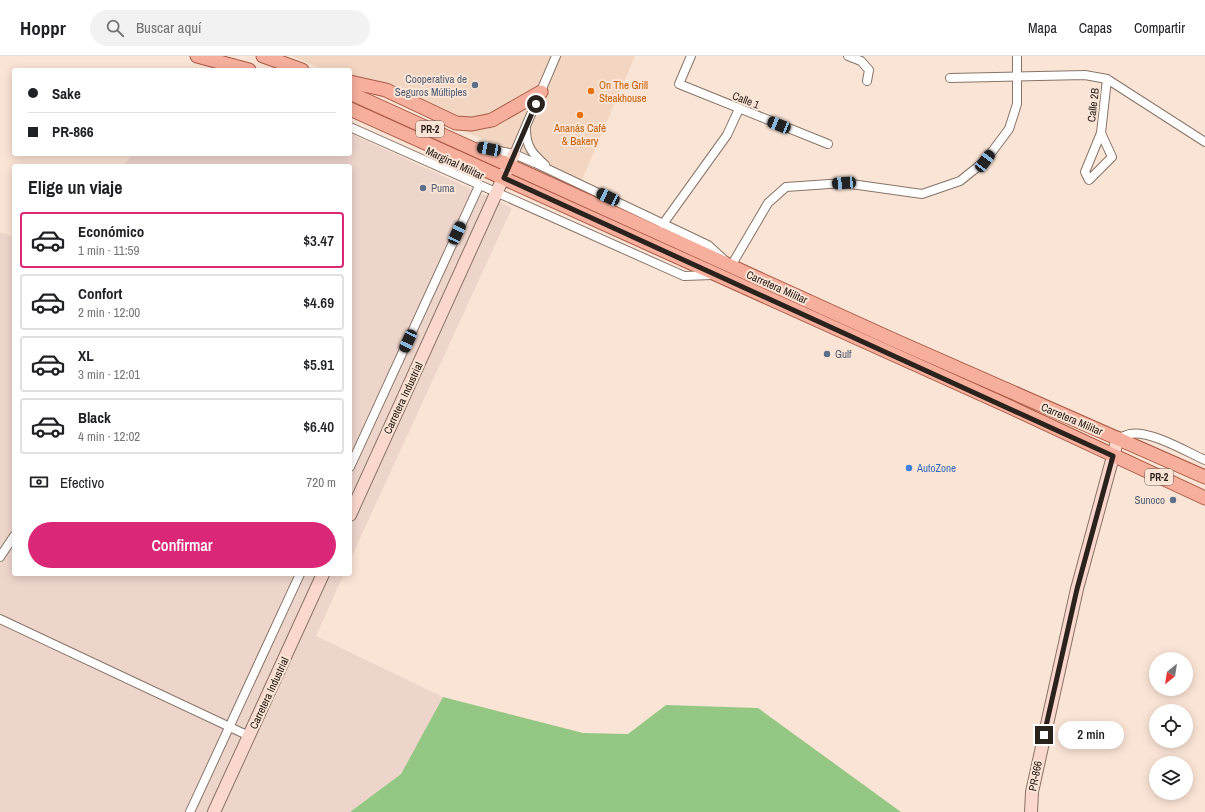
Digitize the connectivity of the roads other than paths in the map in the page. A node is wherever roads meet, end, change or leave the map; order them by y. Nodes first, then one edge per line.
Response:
1 (194, 56) edge
2 (197, 56) edge
3 (263, 56) edge
4 (556, 56) edge
5 (691, 56) edge
6 (848, 56) edge
7 (1017, 56) edge
8 (221, 68) edge
9 (242, 68) edge
10 (296, 68) edge
11 (1017, 77) junction
12 (950, 78) dead end
13 (1107, 79) junction
14 (867, 81) dead end
15 (352, 82) edge
16 (541, 92) junction
17 (352, 94) edge
18 (739, 109) junction
19 (352, 110) edge
20 (352, 128) edge
21 (526, 128) junction
22 (1101, 133) junction
23 (1205, 142) edge
24 (828, 144) dead end
25 (512, 160) junction
26 (552, 171) junction
27 (504, 178) junction
28 (479, 186) junction
29 (497, 194) junction
30 (663, 224) junction
31 (731, 266) junction
32 (716, 275) junction
33 (1118, 438) junction
34 (1113, 456) junction
35 (1205, 460) edge
36 (352, 462) edge
37 (1205, 477) edge
38 (1205, 498) edge
39 (352, 511) edge
40 (12, 539) edge
41 (0, 557) edge
42 (299, 576) edge
43 (322, 576) edge
44 (0, 619) edge
45 (229, 726) junction
46 (249, 736) junction
47 (190, 812) edge
48 (214, 812) edge
49 (1031, 812) edge

1 - 8 street
2 - 9 main road
3 - 10 main road
4 - 16 street
5 - 18 street, Calle 1
6 - 14 street
7 - 11 street
11 - 12 street
11 - 13 street
11 - 31 street
13 - 22 street, Calle 2B
13 - 23 street
15 - 16 main road
16 - 21 street
17 - 25 main road, Carretera Militar / PR-2
18 - 24 street, Calle 1
18 - 30 street
19 - 27 main road, Carretera Militar / PR-2
20 - 28 street, Marginal Militar
21 - 25 street
21 - 26 street
22 - 22 street, Calle 2B
25 - 26 street
25 - 27 street, Carretera Industrial
25 - 31 main road, Carretera Militar / PR-2
26 - 30 street
27 - 29 street, Carretera Industrial
27 - 32 main road, Carretera Militar / PR-2
28 - 29 street, Marginal Militar
28 - 36 street
29 - 32 street, Marginal Militar
29 - 39 street, Carretera Industrial
30 - 31 street
31 - 33 main road, Carretera Militar / PR-2
32 - 34 main road, Carretera Militar / PR-2
33 - 34 street, PR-866 / PR-866
33 - 35 street
33 - 37 main road, Carretera Militar / PR-2
34 - 38 main road, Carretera Militar / PR-2
34 - 49 street, PR-866 / PR-866
40 - 41 street
42 - 45 street
43 - 46 street, Carretera Industrial
44 - 45 street
45 - 46 street
45 - 47 street
46 - 48 street, Carretera Industrial

